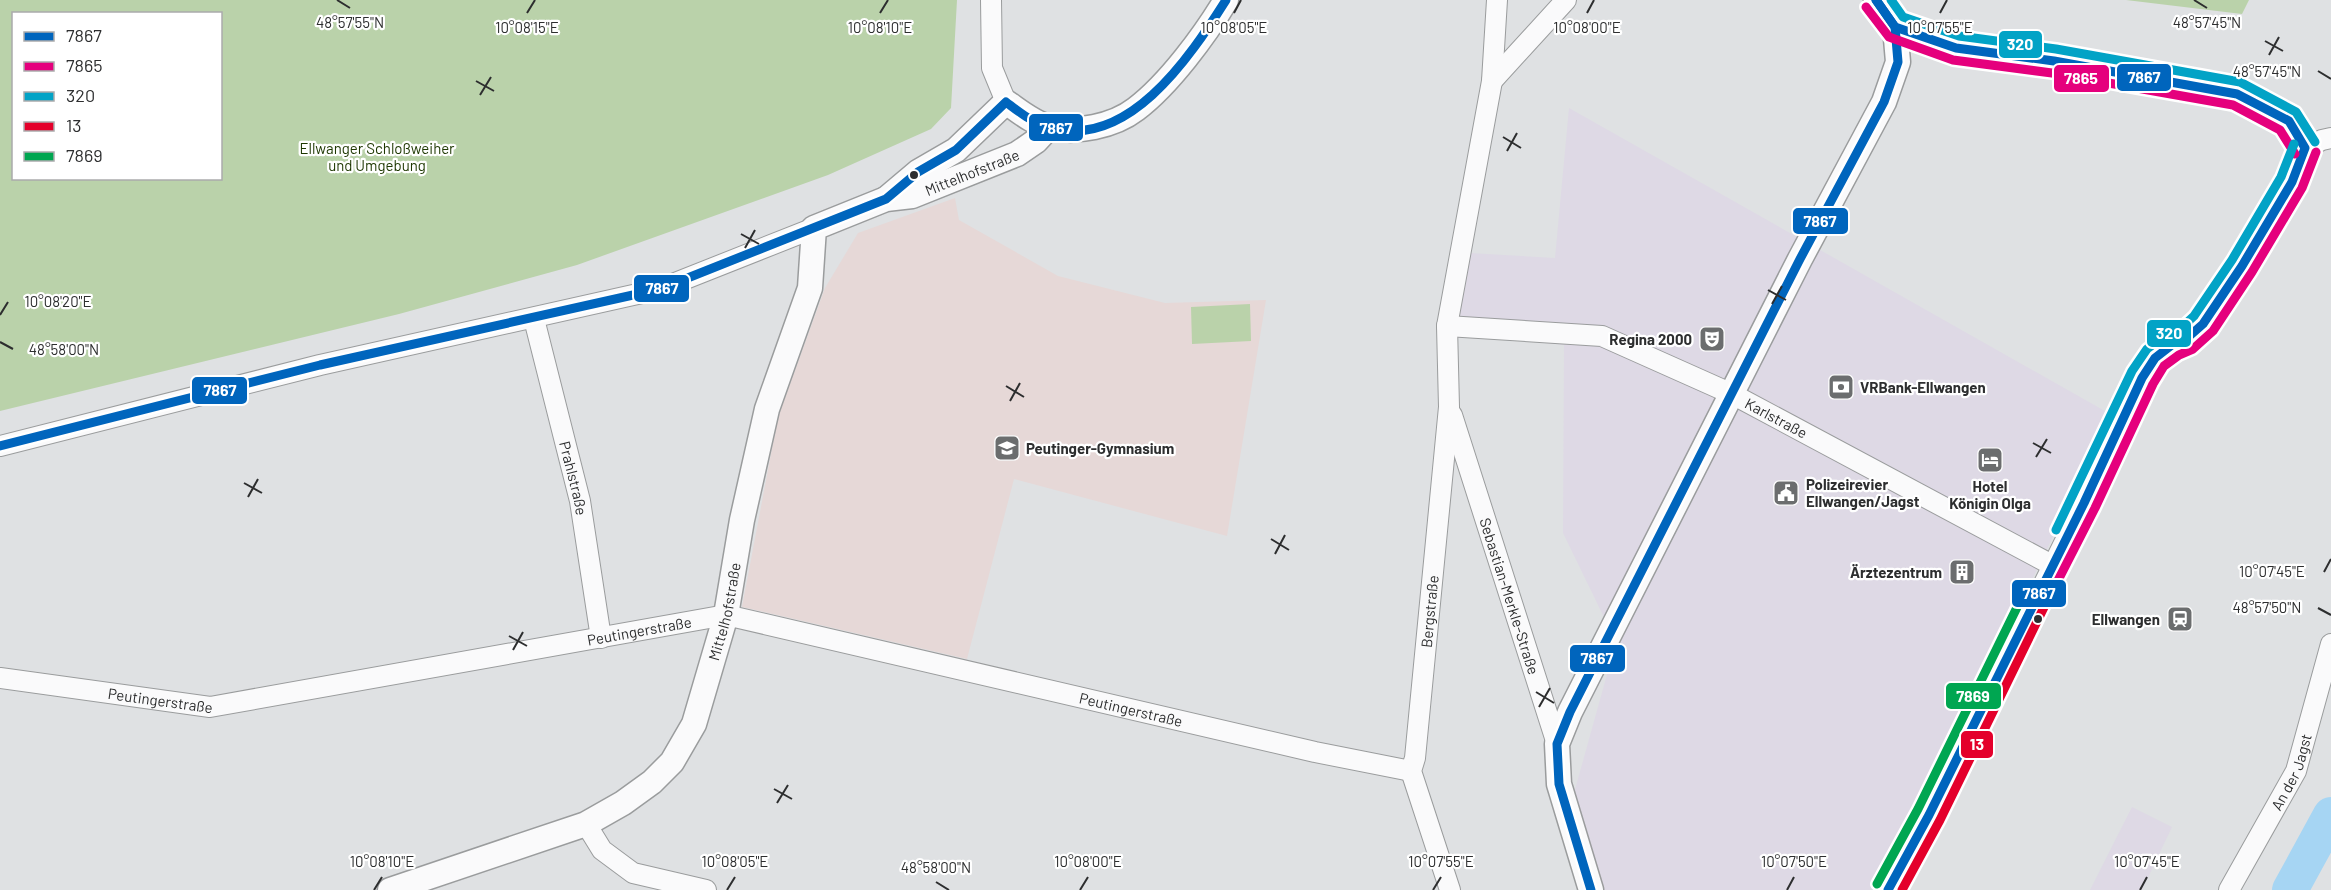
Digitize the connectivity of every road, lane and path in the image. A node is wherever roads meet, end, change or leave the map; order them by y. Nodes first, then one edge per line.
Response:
1 (991, 0) edge
2 (1226, 0) edge
3 (1497, 0) edge
4 (1566, 0) edge
5 (1876, 0) edge
6 (1895, 27) junction
7 (1492, 81) junction
8 (1006, 102) junction
9 (1049, 127) junction
10 (2331, 138) edge
11 (2305, 148) junction
12 (886, 199) junction
13 (814, 228) junction
14 (534, 319) junction
15 (1447, 326) junction
16 (1732, 393) junction
17 (1449, 407) junction
18 (0, 446) edge
19 (2052, 565) junction
20 (726, 615) junction
21 (602, 638) junction
22 (2331, 644) edge
23 (0, 678) edge
24 (1557, 744) junction
25 (1411, 771) junction
26 (586, 824) junction
27 (390, 890) edge
28 (706, 890) edge
29 (1450, 890) edge
30 (1591, 890) edge
31 (1888, 890) edge
32 (2229, 890) edge

1 - 8 street
2 - 9 street
3 - 7 street
4 - 7 street
5 - 6 street
6 - 11 street
6 - 16 street
7 - 15 street
8 - 9 street
8 - 12 street, Mittelhofstraße
9 - 12 street, Mittelhofstraße
10 - 11 street
11 - 19 street
12 - 13 street, Mittelhofstraße
13 - 14 street
13 - 20 street, Mittelhofstraße
14 - 18 street
14 - 21 street, Prahlstraße
15 - 16 street, Karlstraße
15 - 17 street, Bergstraße
16 - 19 street, Karlstraße
16 - 24 street
17 - 24 street, Sebastian-Merkle-Straße
17 - 25 street, Bergstraße
19 - 31 street
20 - 21 street, Peutingerstraße
20 - 25 street, Peutingerstraße
20 - 26 street, Mittelhofstraße
21 - 23 street, Peutingerstraße
22 - 32 street, An der Jagst
24 - 30 street, Sebastian-Merkle-Straße
25 - 29 street, Bergstraße
26 - 27 street, Mittelhofstraße
26 - 28 street

